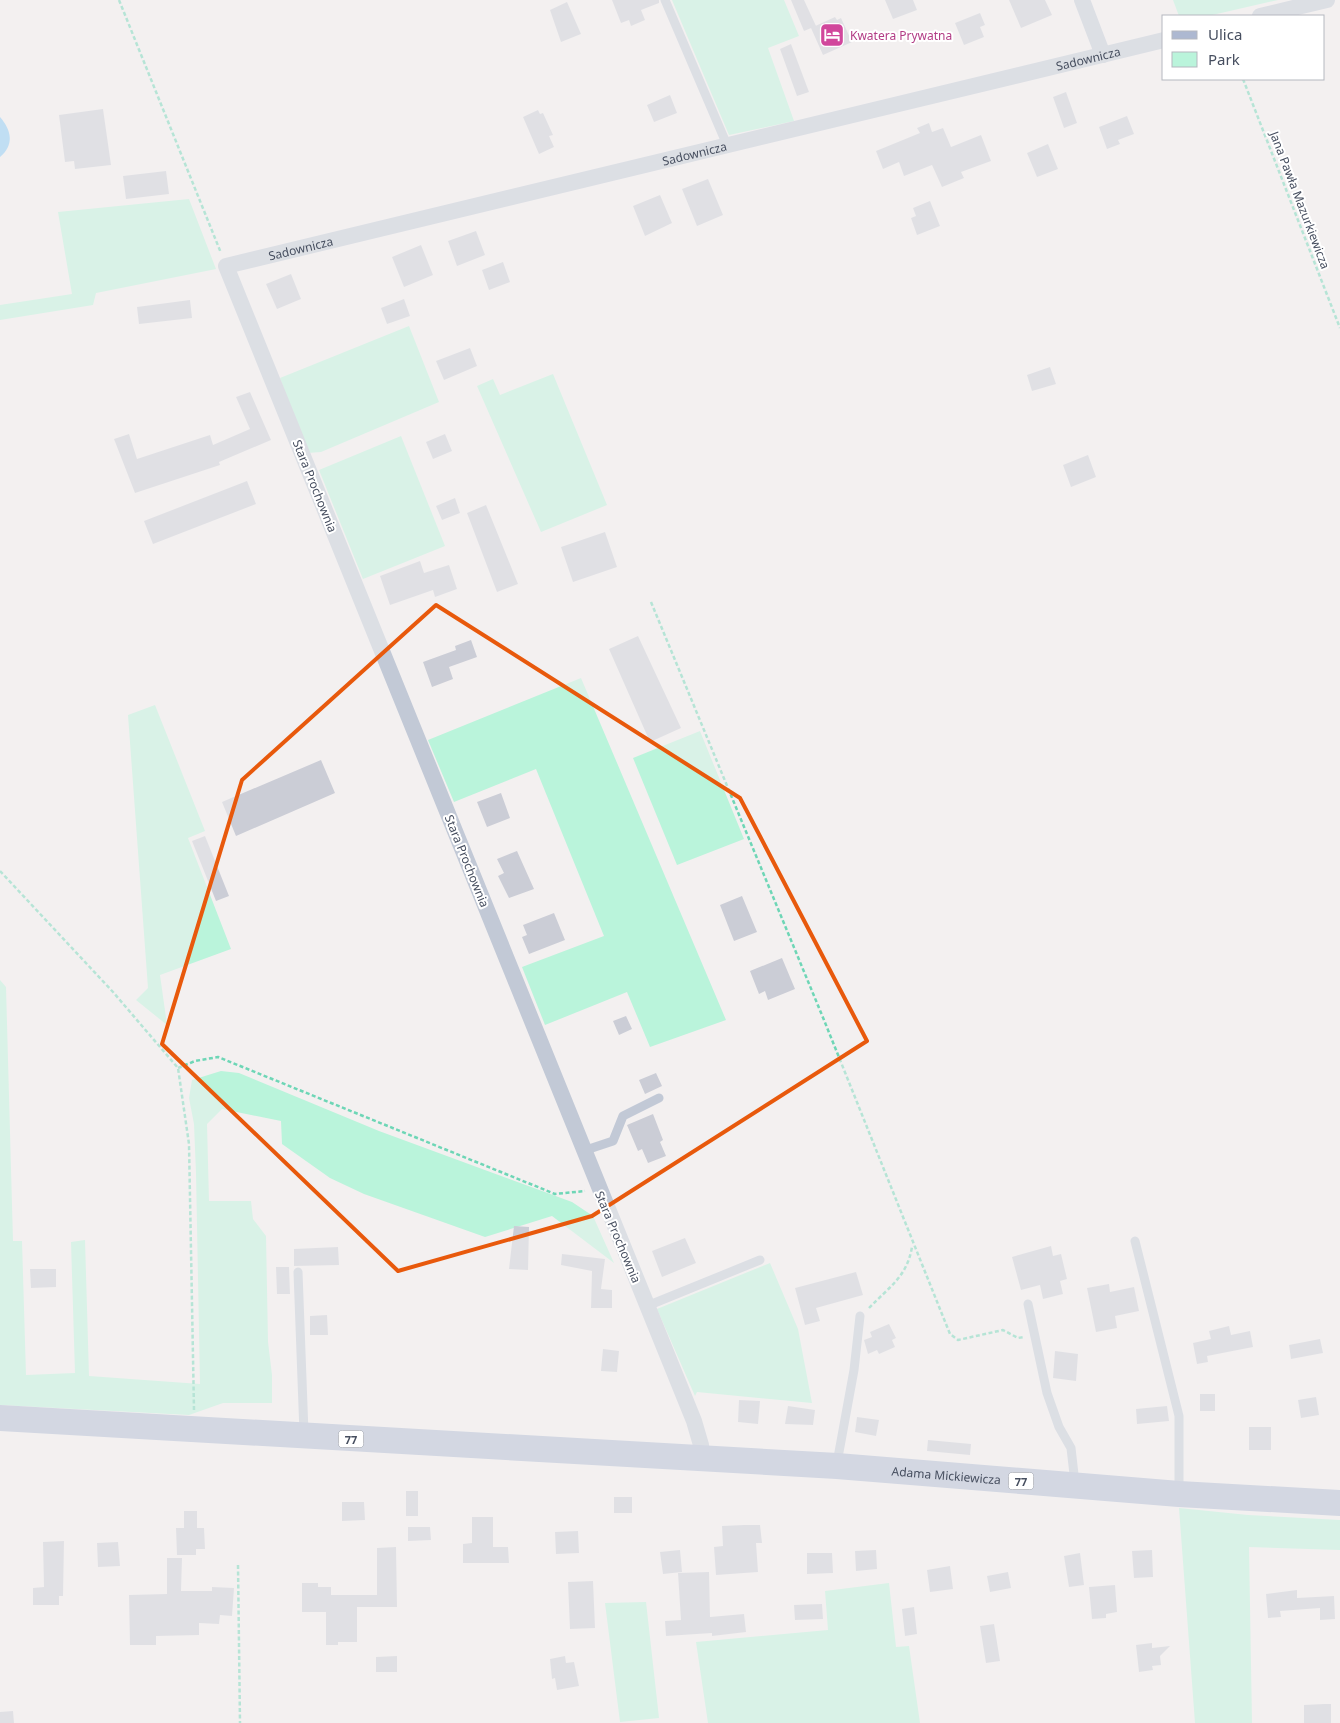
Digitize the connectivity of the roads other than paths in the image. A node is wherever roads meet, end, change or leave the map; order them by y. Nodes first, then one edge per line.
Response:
1 (666, 0) edge
2 (1082, 0) edge
3 (1327, 0) edge
4 (1264, 15) edge
5 (1162, 40) edge
6 (1103, 55) junction
7 (727, 145) junction
8 (226, 266) joint
9 (659, 1098) dead end
10 (584, 1151) junction
11 (1135, 1241) dead end
12 (760, 1260) dead end
13 (298, 1272) dead end
14 (1028, 1304) dead end
15 (647, 1306) junction
16 (860, 1316) road end
17 (0, 1418) edge
18 (304, 1436) junction
19 (702, 1458) junction
20 (837, 1466) junction
21 (1076, 1485) junction
22 (1179, 1494) junction
23 (1340, 1503) edge

1 - 7 lane
2 - 6 street
3 - 4 street
5 - 6 street, Sadownicza
6 - 7 street, Sadownicza
7 - 8 street, Sadownicza
8 - 10 street, Stara Prochownia
9 - 10 lane
10 - 15 street, Stara Prochownia
11 - 22 lane
12 - 15 lane
13 - 18 lane
14 - 21 lane
15 - 19 street, Stara Prochownia
16 - 20 lane
17 - 18 main road, 77
18 - 19 main road, 77
19 - 20 main road, Adama Mickiewicza / 77
20 - 21 main road, Adama Mickiewicza / 77
21 - 22 main road, Adama Mickiewicza / 77
22 - 23 main road, Adama Mickiewicza / 77

